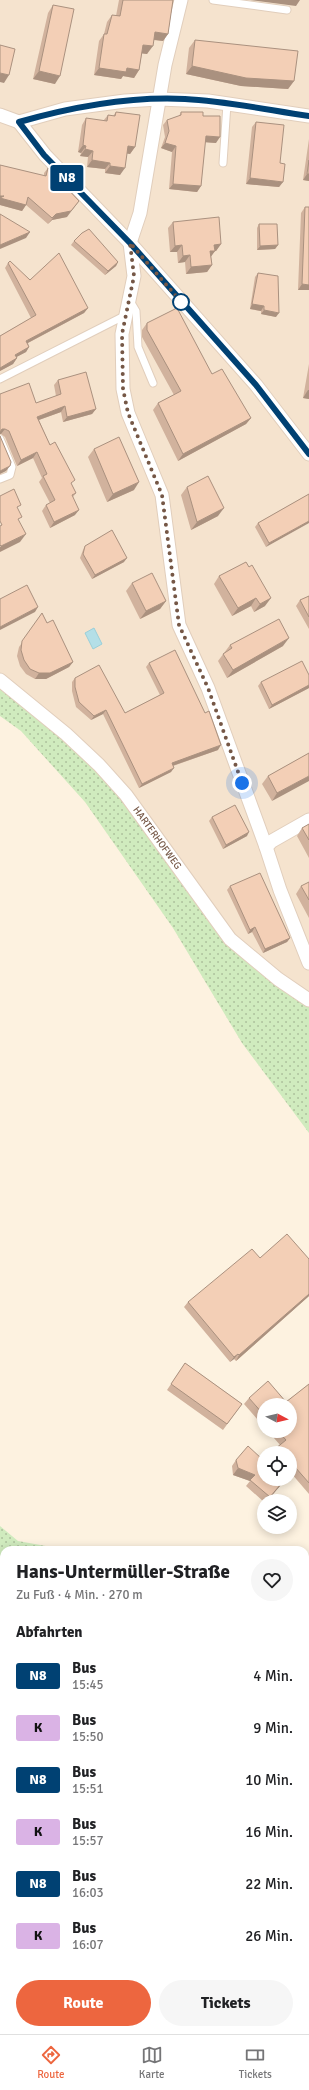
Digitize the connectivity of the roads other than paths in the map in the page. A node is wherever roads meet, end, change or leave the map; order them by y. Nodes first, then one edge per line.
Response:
1 (181, 0) edge
2 (213, 0) edge
3 (287, 10) dead end
4 (159, 99) junction
5 (227, 104) junction
6 (0, 115) edge
7 (309, 116) edge
8 (19, 122) junction
9 (223, 163) dead end
10 (130, 243) junction
11 (129, 299) junction
12 (126, 315) junction
13 (0, 379) edge
14 (153, 383) dead end
15 (0, 439) edge
16 (309, 454) edge
17 (0, 479) edge
18 (0, 680) edge
19 (309, 820) edge
20 (266, 847) junction
21 (309, 963) edge
22 (309, 1000) edge

1 - 4 street
2 - 3 lane
4 - 5 street
4 - 8 street
4 - 10 street
5 - 7 street
5 - 9 lane
6 - 8 street
8 - 10 street
10 - 11 street
10 - 16 street
11 - 12 street
11 - 14 lane
12 - 13 lane
12 - 20 street
15 - 17 lane
18 - 22 street, HARTERHOFWEG
19 - 20 street
20 - 21 street

